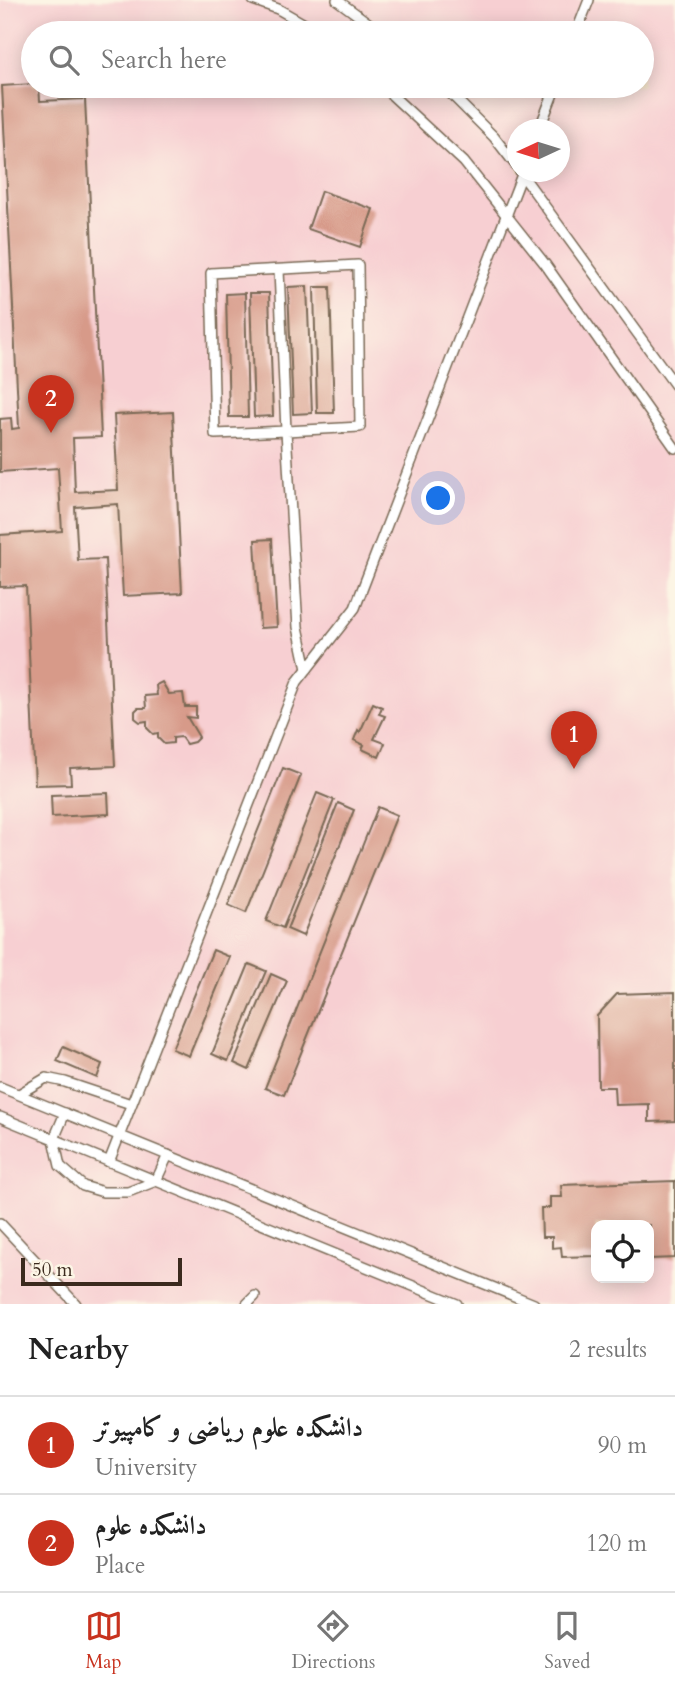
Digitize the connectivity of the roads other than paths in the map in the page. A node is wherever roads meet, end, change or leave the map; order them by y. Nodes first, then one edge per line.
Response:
1 (253, 0) edge
2 (337, 0) edge
3 (589, 0) edge
4 (299, 21) edge
5 (366, 21) edge
6 (581, 21) edge
7 (395, 98) edge
8 (455, 98) edge
9 (551, 98) edge
10 (543, 119) edge
11 (507, 153) edge
12 (517, 182) edge
13 (529, 182) edge
14 (506, 215) junction
15 (279, 270) junction
16 (675, 385) edge
17 (286, 431) junction
18 (675, 448) edge
19 (307, 670) junction
20 (0, 1087) edge
21 (19, 1094) junction
22 (131, 1104) junction
23 (65, 1113) junction
24 (0, 1117) edge
25 (119, 1135) junction
26 (54, 1139) junction
27 (168, 1155) junction
28 (109, 1162) junction
29 (156, 1181) junction
30 (0, 1223) edge
31 (255, 1296) dead end
32 (76, 1304) edge
33 (247, 1304) edge
34 (457, 1304) edge
35 (534, 1304) edge

1 - 4 lane
2 - 5 lane
3 - 6 lane
7 - 14 lane
8 - 11 lane
9 - 10 lane
12 - 14 lane
13 - 16 lane
14 - 18 lane
14 - 19 lane
15 - 17 lane
15 - 17 lane
15 - 17 lane
17 - 19 lane
19 - 22 lane
20 - 21 lane
21 - 22 lane
21 - 23 lane
22 - 25 lane
23 - 25 lane
23 - 26 lane
24 - 26 lane
25 - 27 lane
25 - 28 lane
26 - 28 lane
26 - 29 lane
27 - 29 lane
27 - 35 lane
28 - 29 lane
29 - 34 lane
30 - 32 lane
31 - 33 lane

